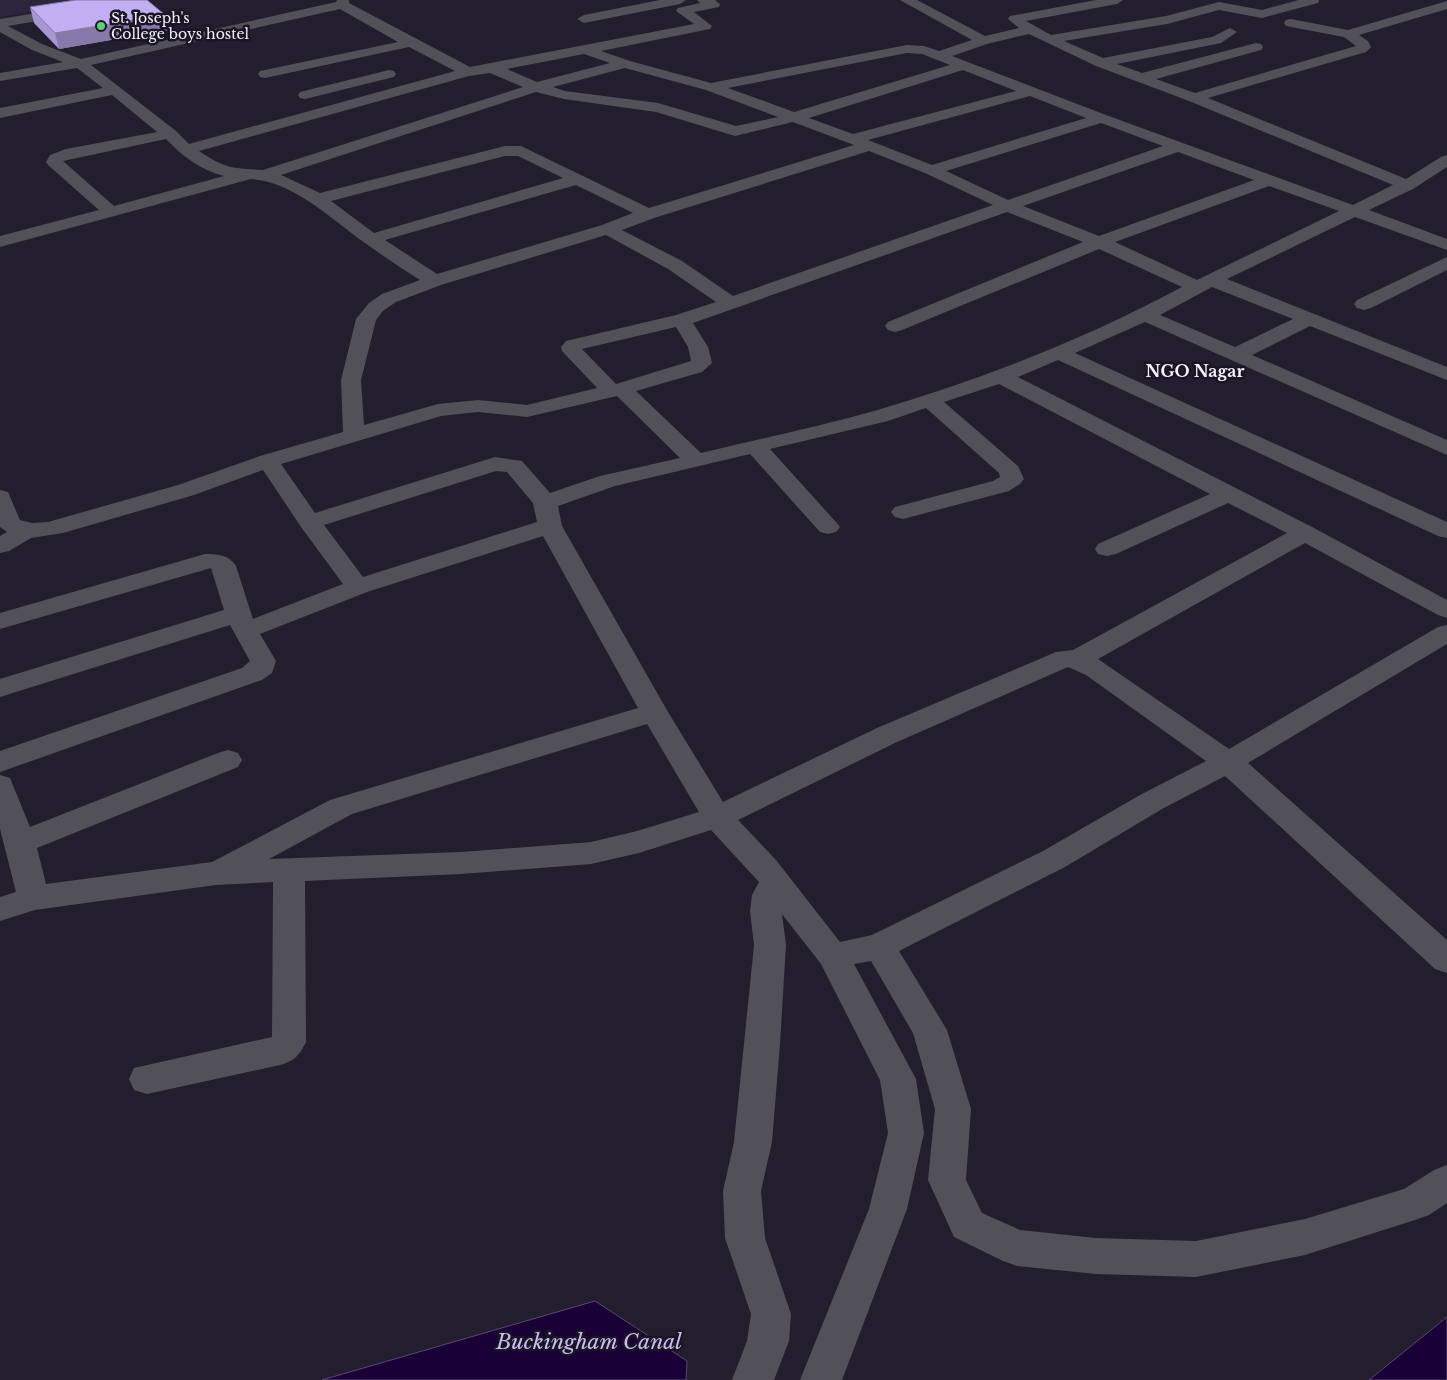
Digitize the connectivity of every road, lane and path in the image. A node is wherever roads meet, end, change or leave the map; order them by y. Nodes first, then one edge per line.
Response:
1 (138, 0) edge
2 (680, 0) edge
3 (703, 0) edge
4 (906, 0) edge
5 (1117, 0) edge
6 (1246, 0) edge
7 (1313, 0) edge
8 (342, 3) edge
9 (939, 4) dead end
10 (1225, 6) junction
11 (1446, 6) edge
12 (924, 8) junction
13 (1268, 13) junction
14 (584, 19) dead end
15 (0, 23) edge
16 (0, 27) edge
17 (1030, 30) junction
18 (1230, 32) dead end
19 (1348, 34) junction
20 (1050, 39) junction
21 (1254, 40) dead end
22 (562, 41) dead end
23 (983, 41) junction
24 (411, 43) junction
25 (587, 50) junction
26 (940, 55) junction
27 (444, 61) junction
28 (80, 63) junction
29 (1101, 63) junction
30 (625, 64) junction
31 (966, 65) junction
32 (426, 66) dead end
33 (492, 68) junction
34 (407, 70) dead end
35 (468, 72) junction
36 (265, 74) dead end
37 (0, 78) edge
38 (1141, 78) junction
39 (536, 87) junction
40 (711, 87) junction
41 (115, 90) junction
42 (1032, 91) junction
43 (305, 95) dead end
44 (1194, 98) junction
45 (0, 113) edge
46 (794, 117) junction
47 (1101, 118) junction
48 (170, 134) junction
49 (852, 139) junction
50 (869, 146) junction
51 (1178, 146) junction
52 (186, 150) junction
53 (1447, 160) edge
54 (931, 170) junction
55 (256, 175) junction
56 (579, 179) junction
57 (1269, 180) junction
58 (1407, 185) junction
59 (318, 200) junction
60 (1008, 206) junction
61 (111, 212) junction
62 (1352, 212) junction
63 (648, 214) junction
64 (608, 229) junction
65 (371, 238) junction
66 (0, 242) edge
67 (1100, 242) junction
68 (1447, 245) edge
69 (1447, 262) edge
70 (434, 281) junction
71 (1204, 284) junction
72 (731, 303) junction
73 (1364, 304) dead end
74 (1145, 315) junction
75 (1311, 318) junction
76 (682, 320) junction
77 (896, 326) dead end
78 (1059, 353) junction
79 (1235, 356) junction
80 (1443, 369) edge
81 (1001, 376) junction
82 (616, 390) junction
83 (930, 401) junction
84 (354, 435) junction
85 (756, 447) junction
86 (1447, 448) edge
87 (268, 461) junction
88 (696, 461) junction
89 (1230, 494) junction
90 (0, 497) edge
91 (545, 502) junction
92 (903, 512) dead end
93 (309, 522) junction
94 (550, 526) junction
95 (828, 526) dead end
96 (1447, 530) edge
97 (25, 531) junction
98 (1305, 532) junction
99 (0, 546) edge
100 (1107, 549) dead end
101 (358, 587) junction
102 (1447, 610) edge
103 (0, 621) edge
104 (242, 623) junction
105 (1447, 633) edge
106 (1077, 659) junction
107 (0, 688) edge
108 (654, 712) junction
109 (228, 760) dead end
110 (0, 762) edge
111 (1228, 762) junction
112 (0, 785) edge
113 (717, 817) junction
114 (20, 843) junction
115 (290, 870) junction
116 (216, 873) junction
117 (775, 881) junction
118 (34, 898) junction
119 (0, 909) edge
120 (879, 946) junction
121 (833, 956) junction
122 (1447, 960) edge
123 (147, 1079) dead end
124 (1447, 1182) edge
125 (756, 1373) edge
126 (821, 1380) edge

1 - 15 street
2 - 14 street
3 - 25 street
4 - 12 street
5 - 17 street
6 - 10 street
7 - 13 street
8 - 24 street
8 - 28 street
9 - 12 street
10 - 13 street
10 - 20 street
11 - 19 street
12 - 23 street
13 - 19 street
16 - 28 street
17 - 20 street
17 - 23 street
18 - 29 street
19 - 44 street
20 - 29 street
21 - 38 street
22 - 25 street
23 - 26 street
24 - 27 street
24 - 36 street
25 - 30 street
25 - 33 street
26 - 31 street
26 - 40 street
27 - 32 street
27 - 35 street
28 - 37 street
28 - 41 street
29 - 38 street
30 - 39 street
30 - 40 street
31 - 42 street
31 - 46 street
33 - 35 street
33 - 39 street
34 - 43 street
35 - 52 street
38 - 44 street
39 - 46 street
39 - 55 street
40 - 46 street
41 - 45 street
41 - 48 street
42 - 47 street
42 - 49 street
44 - 58 street
46 - 49 street
47 - 51 street
47 - 54 street
48 - 52 street
48 - 61 street
49 - 50 street
50 - 54 street
50 - 63 street
51 - 57 street
51 - 60 street
52 - 55 street
53 - 58 street
54 - 60 street
55 - 59 street
55 - 61 street
56 - 59 street
56 - 63 street
56 - 65 street
57 - 62 street
57 - 67 street
58 - 62 street
59 - 65 street
60 - 67 street
60 - 72 street
61 - 66 street
62 - 68 street
62 - 71 street
63 - 64 street
64 - 70 street
64 - 72 street
65 - 70 street
67 - 71 street
67 - 77 street
69 - 73 street
70 - 84 street
71 - 74 street
71 - 75 street
72 - 76 street
74 - 78 street
74 - 79 street
75 - 79 street
75 - 80 street
76 - 82 street
76 - 82 street
78 - 81 street
78 - 96 street
79 - 86 street
81 - 83 street
81 - 89 street
82 - 84 street
82 - 88 street
83 - 85 street
83 - 92 street
84 - 87 street
85 - 88 street
85 - 95 street
87 - 93 street
87 - 97 street
88 - 91 street
89 - 98 street
89 - 100 street
90 - 97 street
91 - 93 street
91 - 94 street
93 - 101 street
94 - 101 street
94 - 108 street
97 - 99 street
98 - 102 street
98 - 106 street
101 - 104 street
103 - 104 street
104 - 107 street
104 - 110 street
105 - 111 street
106 - 111 street
106 - 113 street
108 - 113 street
108 - 116 street
109 - 114 street
111 - 120 street
111 - 122 street
112 - 114 street
113 - 115 street
113 - 117 street
114 - 118 street
115 - 116 street
115 - 123 street
116 - 118 street
117 - 121 street
117 - 125 street
118 - 119 street
120 - 121 street
120 - 124 street
121 - 126 street

